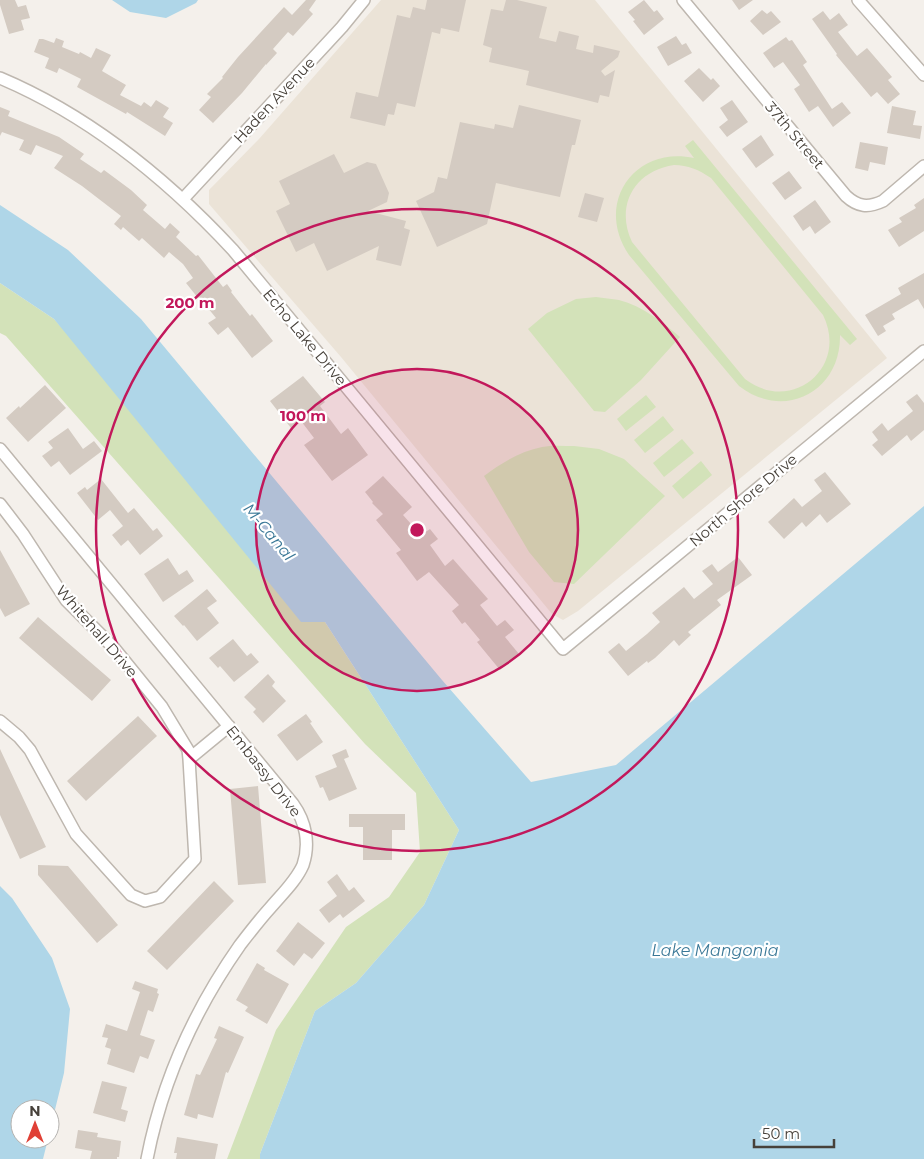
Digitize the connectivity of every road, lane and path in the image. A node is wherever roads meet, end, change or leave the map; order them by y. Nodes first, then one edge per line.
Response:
1 (364, 0) edge
2 (683, 0) edge
3 (858, 0) edge
4 (924, 75) edge
5 (0, 78) edge
6 (924, 166) edge
7 (183, 199) junction
8 (924, 351) edge
9 (0, 449) edge
10 (0, 504) edge
11 (562, 649) joint
12 (0, 721) edge
13 (229, 726) junction
14 (189, 759) junction
15 (147, 1159) edge

1 - 7 street, Haden Avenue
2 - 6 street, 37th Street
3 - 4 street
5 - 7 street, Echo Lake Drive
7 - 11 street, Echo Lake Drive
8 - 11 street, North Shore Drive
9 - 13 street, Embassy Drive
10 - 14 street, Whitehall Drive
12 - 14 street, Whitehall Drive
13 - 14 street
13 - 15 street, Embassy Drive

